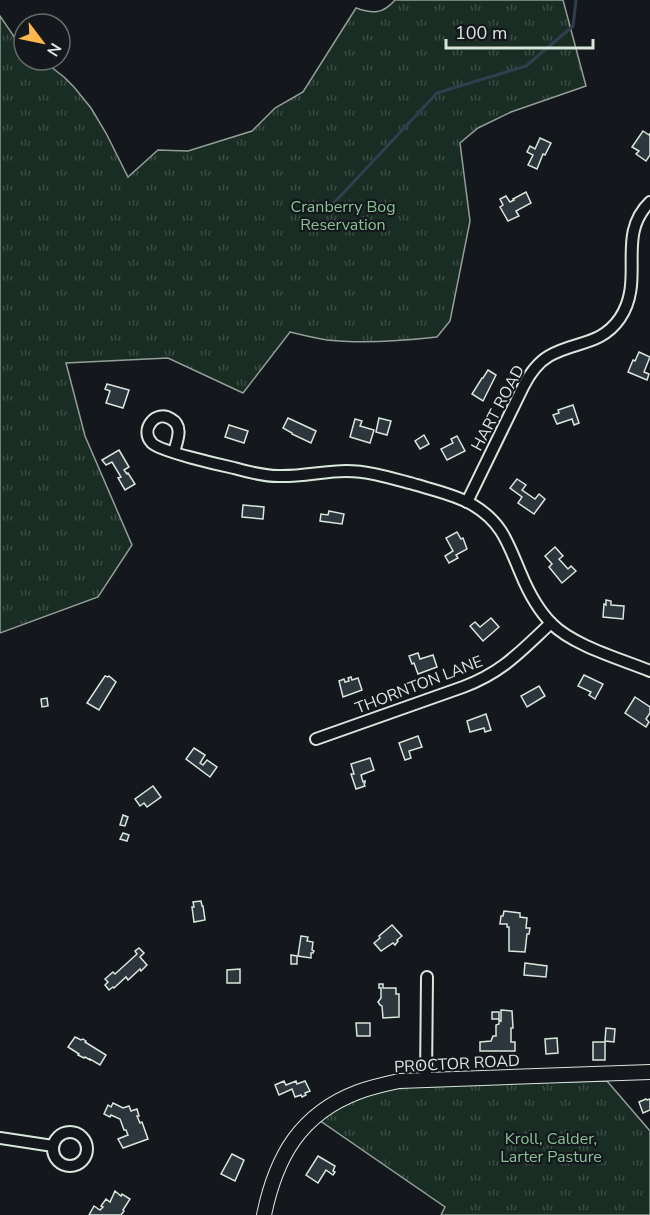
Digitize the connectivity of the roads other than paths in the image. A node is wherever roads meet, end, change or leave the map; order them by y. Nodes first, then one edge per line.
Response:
1 (650, 202) edge
2 (174, 452) dead end
3 (467, 502) junction
4 (551, 622) junction
5 (650, 671) edge
6 (316, 739) dead end
7 (427, 977) dead end
8 (650, 1072) edge
9 (426, 1080) junction
10 (0, 1138) edge
11 (53, 1146) dead end
12 (264, 1215) edge

1 - 3 street, HART ROAD
2 - 3 street
3 - 4 street
4 - 5 street
4 - 6 street, THORNTON LANE
7 - 9 street
8 - 9 main road, PROCTOR ROAD
9 - 12 main road, PROCTOR ROAD
10 - 11 street

